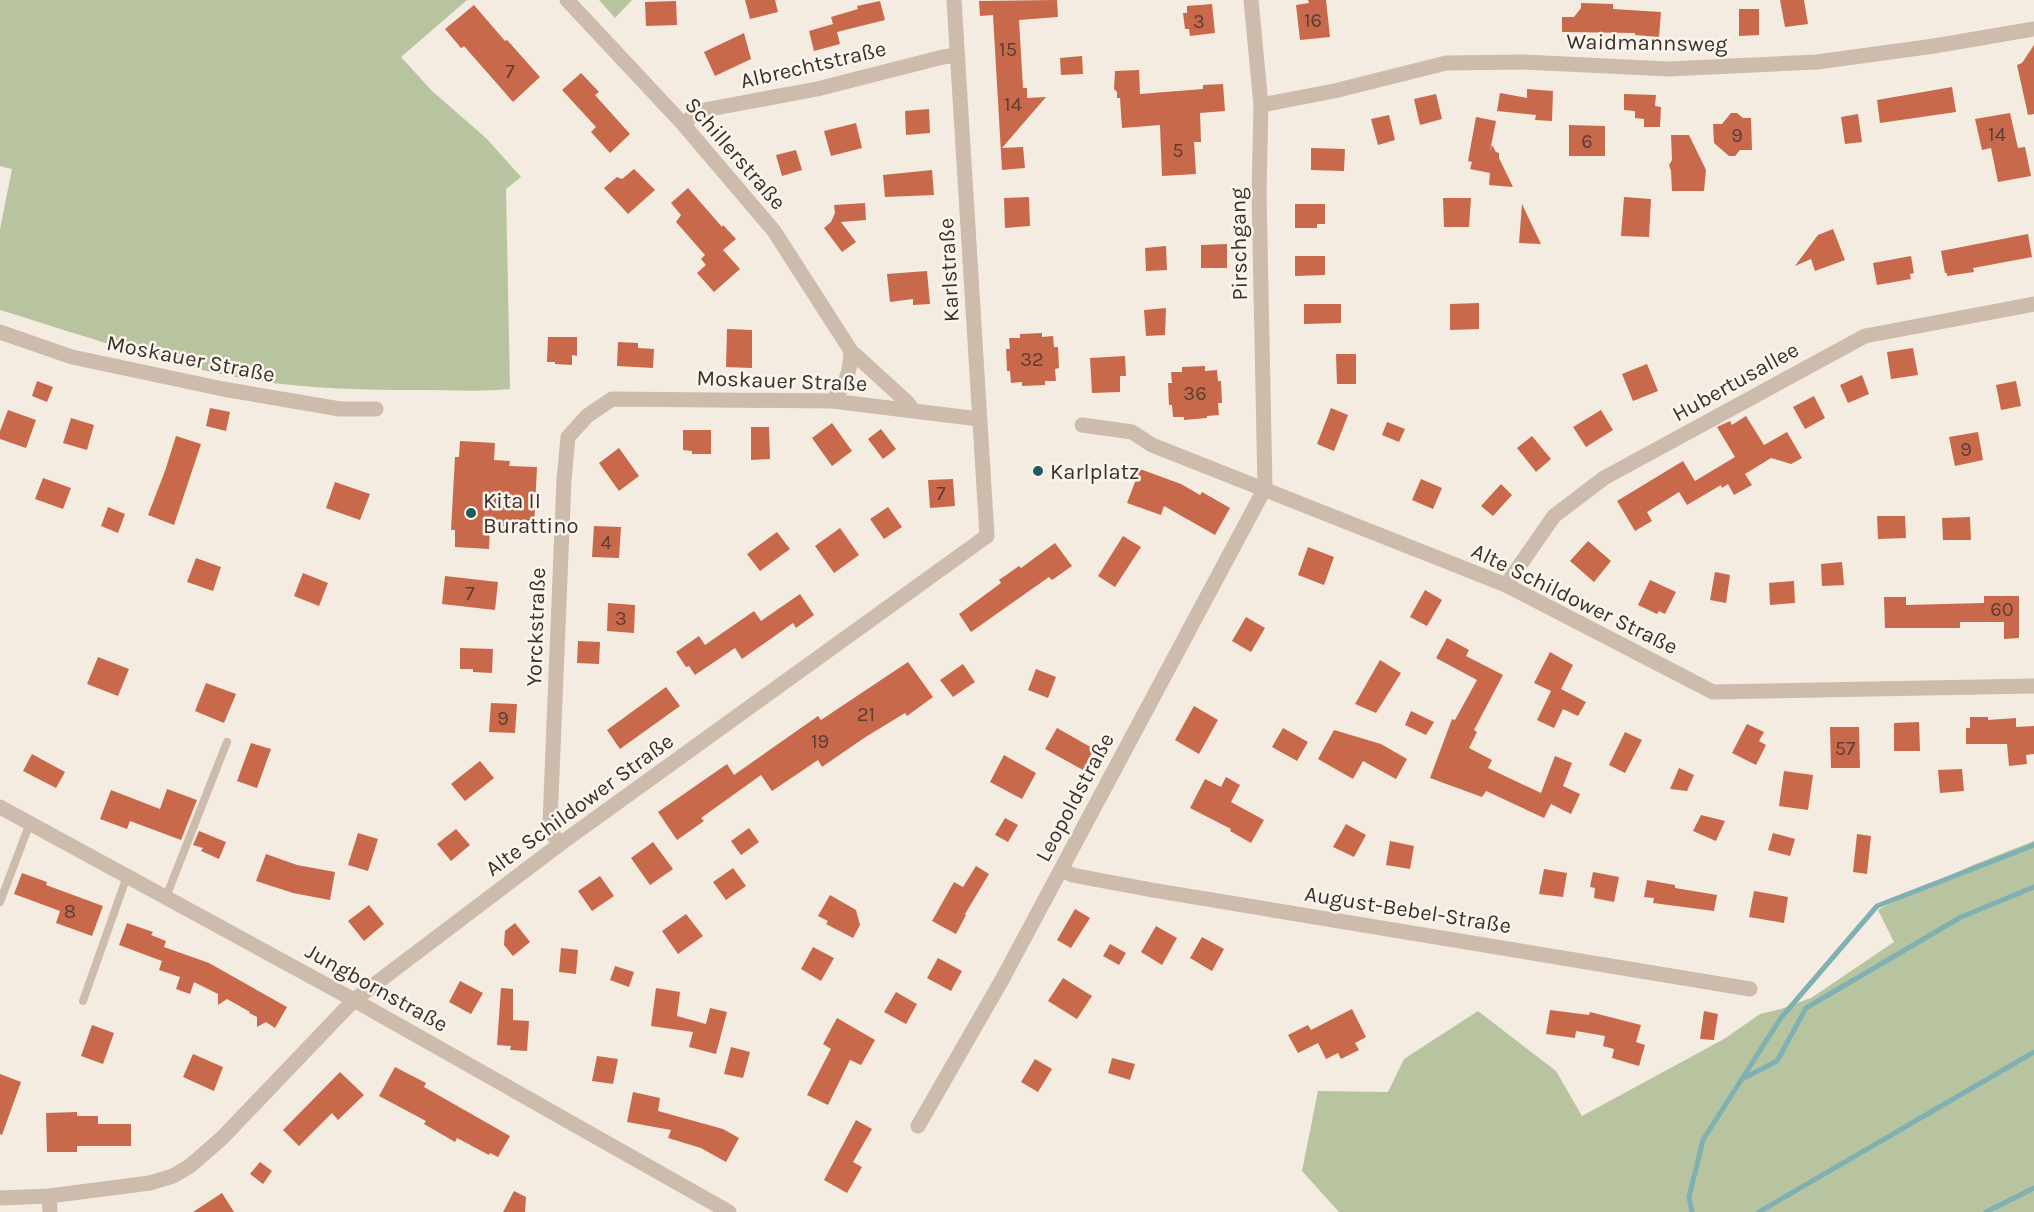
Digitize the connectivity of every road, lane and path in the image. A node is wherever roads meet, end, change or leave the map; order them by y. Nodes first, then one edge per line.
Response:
1 (567, 0) edge
2 (954, 0) edge
3 (1251, 0) edge
4 (2034, 29) edge
5 (957, 55) junction
6 (1261, 105) junction
7 (683, 124) junction
8 (2034, 304) edge
9 (0, 332) edge
10 (851, 351) junction
11 (832, 401) junction
12 (376, 409) dead end
13 (913, 410) junction
14 (587, 416) joint
15 (980, 420) junction
16 (1082, 425) dead end
17 (1265, 488) junction
18 (987, 536) joint
19 (1506, 585) junction
20 (2034, 686) edge
21 (227, 742) dead end
22 (0, 807) edge
23 (30, 823) junction
24 (560, 844) junction
25 (1061, 869) junction
26 (127, 876) junction
27 (166, 897) junction
28 (0, 902) edge
29 (1750, 989) dead end
30 (354, 1000) junction
31 (83, 1001) dead end
32 (918, 1126) dead end
33 (0, 1198) edge
34 (50, 1204) edge
35 (729, 1212) edge

1 - 7 street, Schillerstraße
2 - 5 street, Karlstraße
3 - 6 street, Pirschgang
4 - 6 street, Waidmannsweg
5 - 7 street, Albrechtstraße
5 - 15 street, Karlstraße
6 - 17 street, Pirschgang
7 - 10 street, Schillerstraße
8 - 19 street, Hubertusallee
9 - 12 street, Moskauer Straße
10 - 11 street
10 - 13 street, Schillerstraße
11 - 13 street, Moskauer Straße
11 - 14 street, Moskauer Straße
13 - 15 street, Moskauer Straße
14 - 24 street, Yorckstraße
15 - 18 street, Karlstraße
16 - 17 street, Alte Schildower Straße
17 - 19 street, Alte Schildower Straße
17 - 25 street, Leopoldstraße
18 - 24 street, Alte Schildower Straße
19 - 20 street, Alte Schildower Straße
21 - 27 lane
22 - 23 street, Jungbornstraße
23 - 26 street, Jungbornstraße
23 - 28 lane
24 - 30 street, Alte Schildower Straße
25 - 29 street, August-Bebel-Straße
25 - 32 street, Leopoldstraße
26 - 27 street, Jungbornstraße
26 - 31 lane
27 - 30 street, Jungbornstraße
30 - 34 street, Alte Schildower Straße
30 - 35 street, Jungbornstraße
33 - 34 street, Alte Schildower Straße

